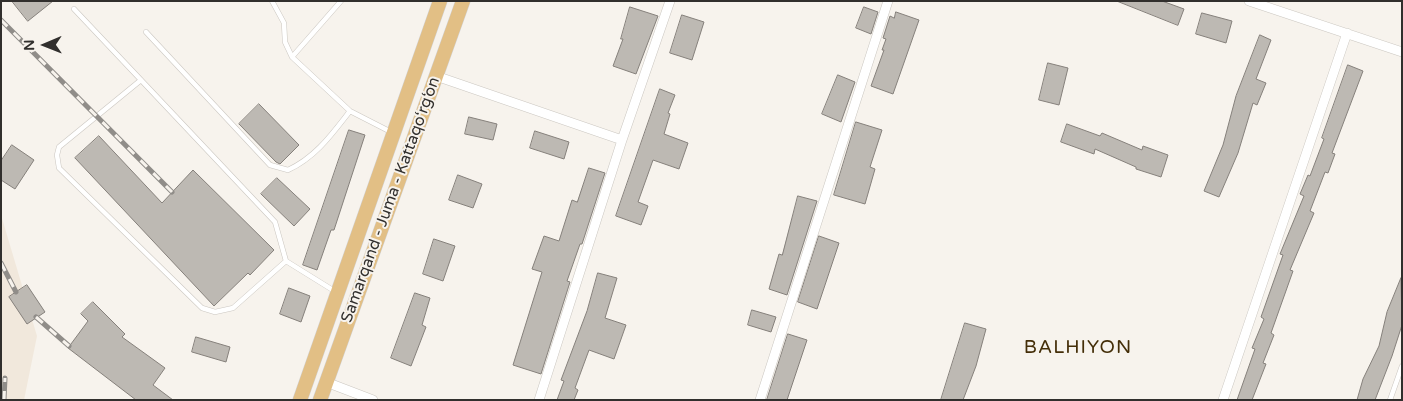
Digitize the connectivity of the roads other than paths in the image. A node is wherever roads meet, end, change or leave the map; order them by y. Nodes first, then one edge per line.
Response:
1 (272, 1) edge
2 (340, 1) edge
3 (440, 1) edge
4 (462, 1) edge
5 (670, 1) edge
6 (888, 1) edge
7 (1254, 2) edge
8 (74, 8) dead end
9 (146, 32) dead end
10 (1347, 34) junction
11 (1402, 52) edge
12 (292, 57) junction
13 (436, 76) junction
14 (141, 80) junction
15 (350, 111) junction
16 (394, 133) junction
17 (622, 140) junction
18 (286, 261) junction
19 (337, 292) junction
20 (1402, 366) edge
21 (326, 382) junction
22 (300, 400) edge
23 (320, 400) edge
24 (373, 400) edge
25 (539, 400) edge
26 (760, 400) edge
27 (1223, 400) edge
28 (1390, 400) edge

1 - 12 lane
2 - 12 lane
3 - 16 main road, Samarqand - Juma - Kattaqo‘rg‘on
4 - 13 main road, Samarqand - Juma - Kattaqo‘rg‘on
5 - 17 street
6 - 26 street
7 - 10 street
8 - 14 lane
9 - 15 lane
10 - 11 street
10 - 27 street
12 - 15 lane
13 - 17 street
13 - 21 main road, Samarqand - Juma - Kattaqo‘rg‘on
14 - 18 lane
14 - 18 lane
15 - 16 lane
16 - 19 main road, Samarqand - Juma - Kattaqo‘rg‘on
17 - 25 street
18 - 19 lane
19 - 22 main road, Samarqand - Juma - Kattaqo‘rg‘on
20 - 28 lane
21 - 23 main road, Samarqand - Juma - Kattaqo‘rg‘on
21 - 24 street

